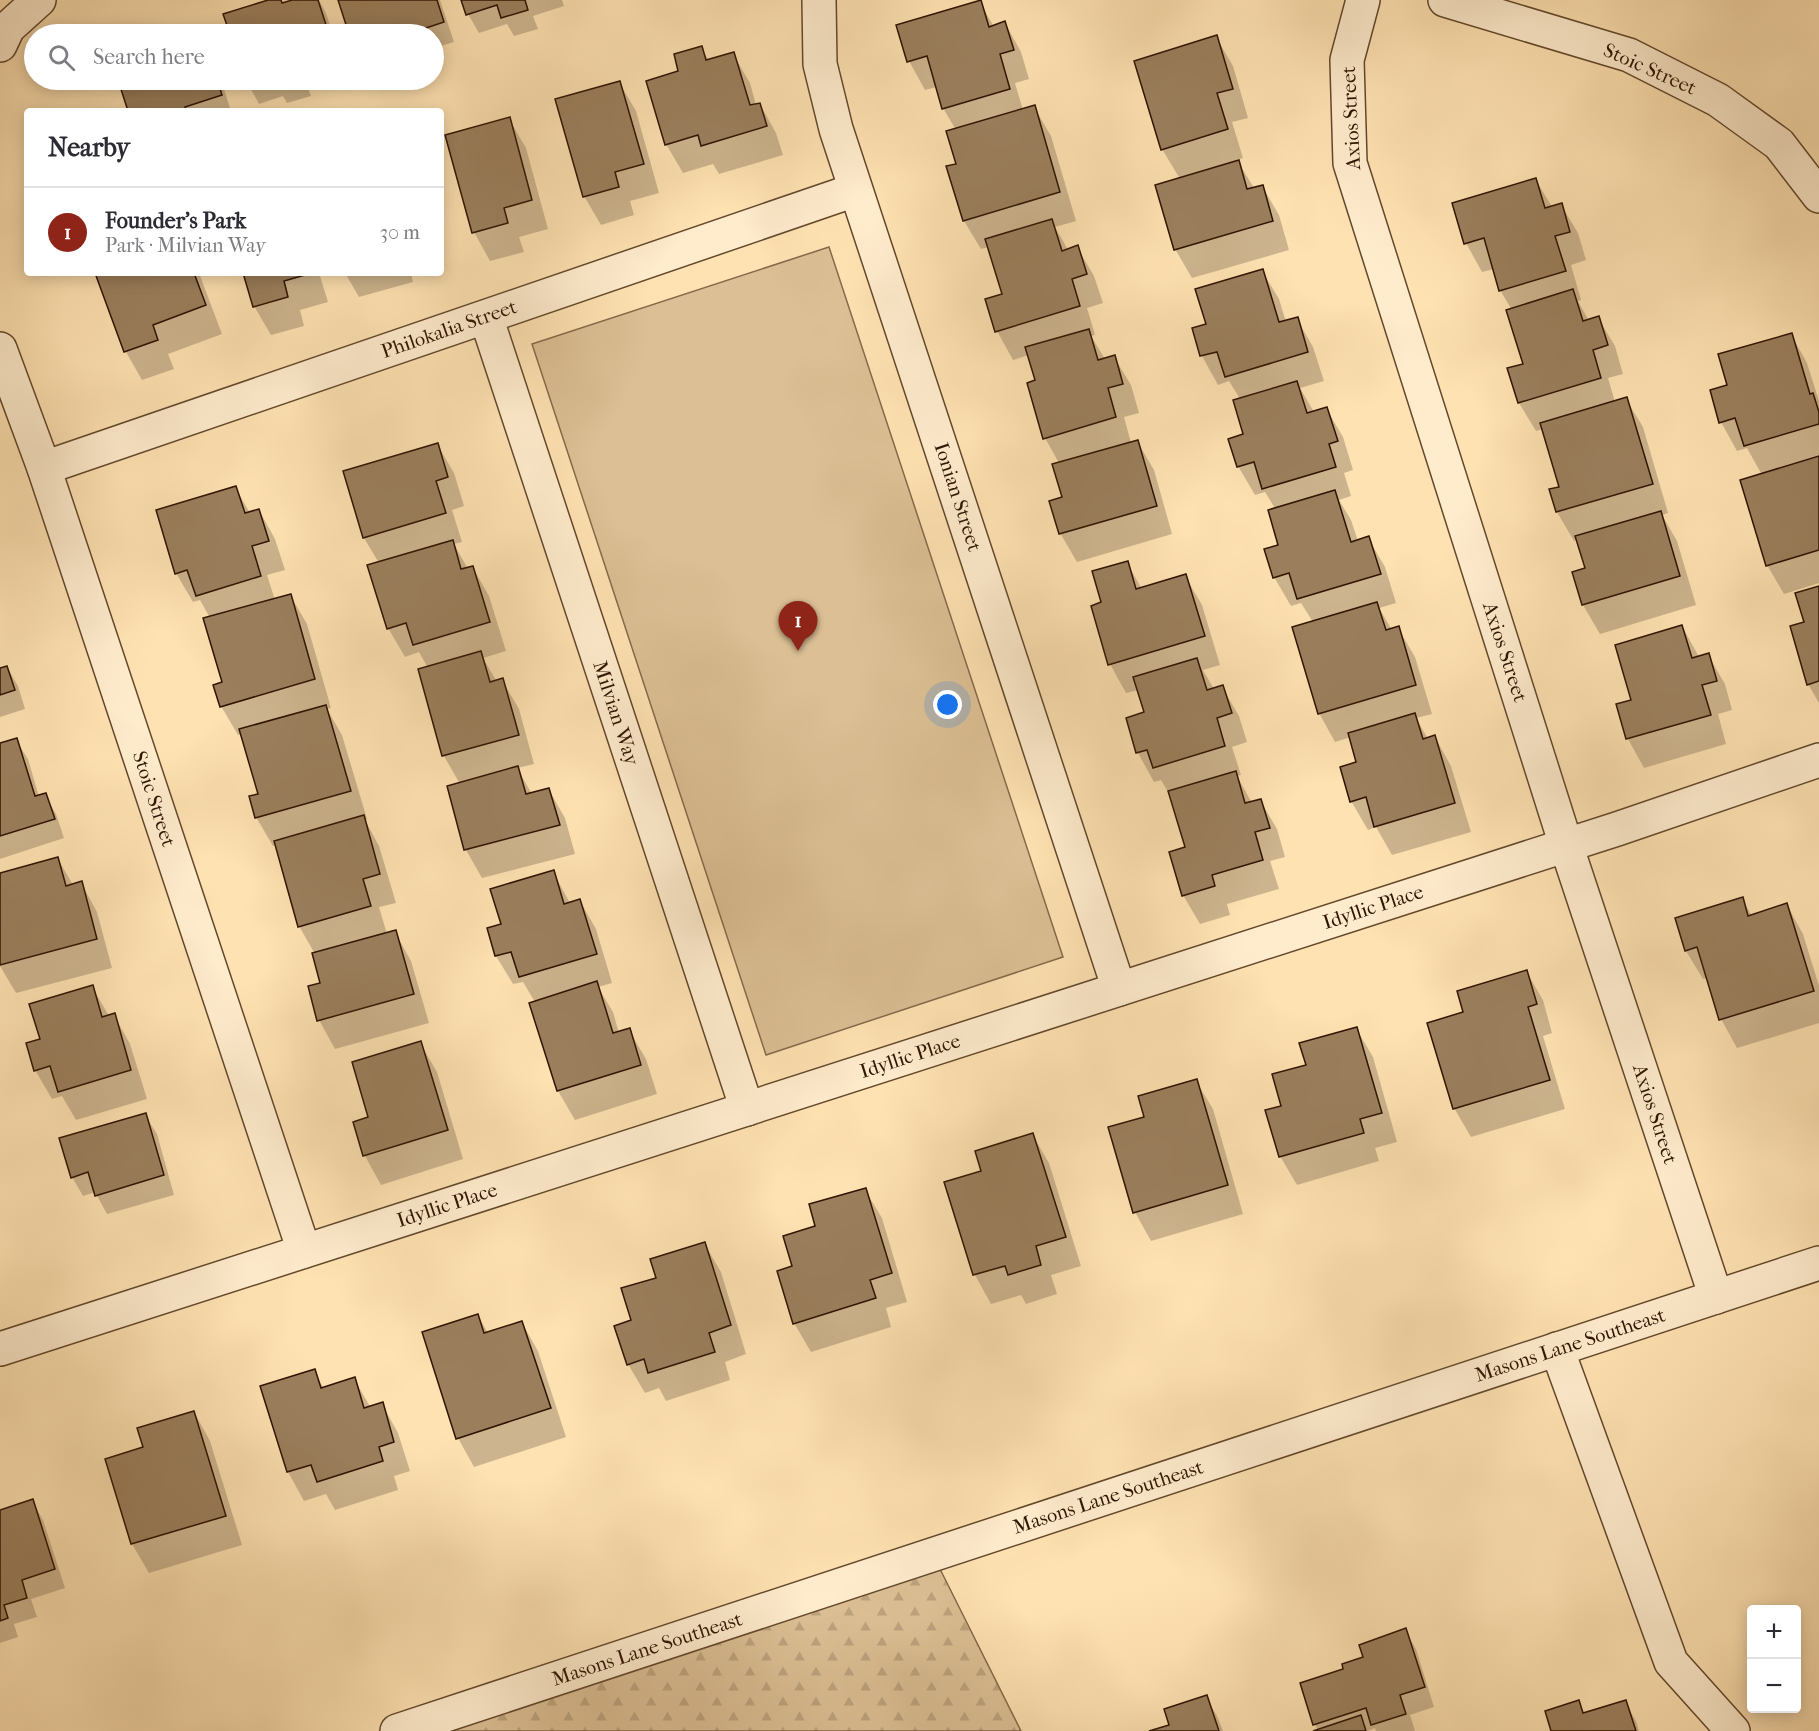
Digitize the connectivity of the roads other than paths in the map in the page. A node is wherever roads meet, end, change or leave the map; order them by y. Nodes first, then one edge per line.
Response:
1 (39, 0) edge
2 (819, 0) edge
3 (1363, 0) edge
4 (1445, 0) edge
5 (0, 45) edge
6 (855, 190) junction
7 (1819, 196) edge
8 (486, 317) junction
9 (0, 349) edge
10 (44, 468) junction
11 (1819, 760) edge
12 (1566, 846) junction
13 (1119, 989) junction
14 (747, 1109) junction
15 (304, 1251) junction
16 (1819, 1263) edge
17 (1716, 1297) junction
18 (0, 1349) edge
19 (1557, 1349) junction
20 (397, 1731) edge
21 (1733, 1731) edge

1 - 5 street
2 - 6 street, Ionian Street
3 - 12 street, Axios Street
4 - 7 street, Stoic Street
6 - 8 street, Philokalia Street
6 - 13 street, Ionian Street
8 - 10 street, Philokalia Street
8 - 14 street, Milvian Way
9 - 10 street, Stoic Street
10 - 15 street, Stoic Street
11 - 12 street, Idyllic Place
12 - 13 street, Idyllic Place
12 - 17 street, Axios Street
13 - 14 street, Idyllic Place
14 - 15 street, Idyllic Place
15 - 18 street, Idyllic Place
16 - 17 street, Masons Lane Southeast
17 - 19 street, Masons Lane Southeast
19 - 20 street, Masons Lane Southeast
19 - 21 street

